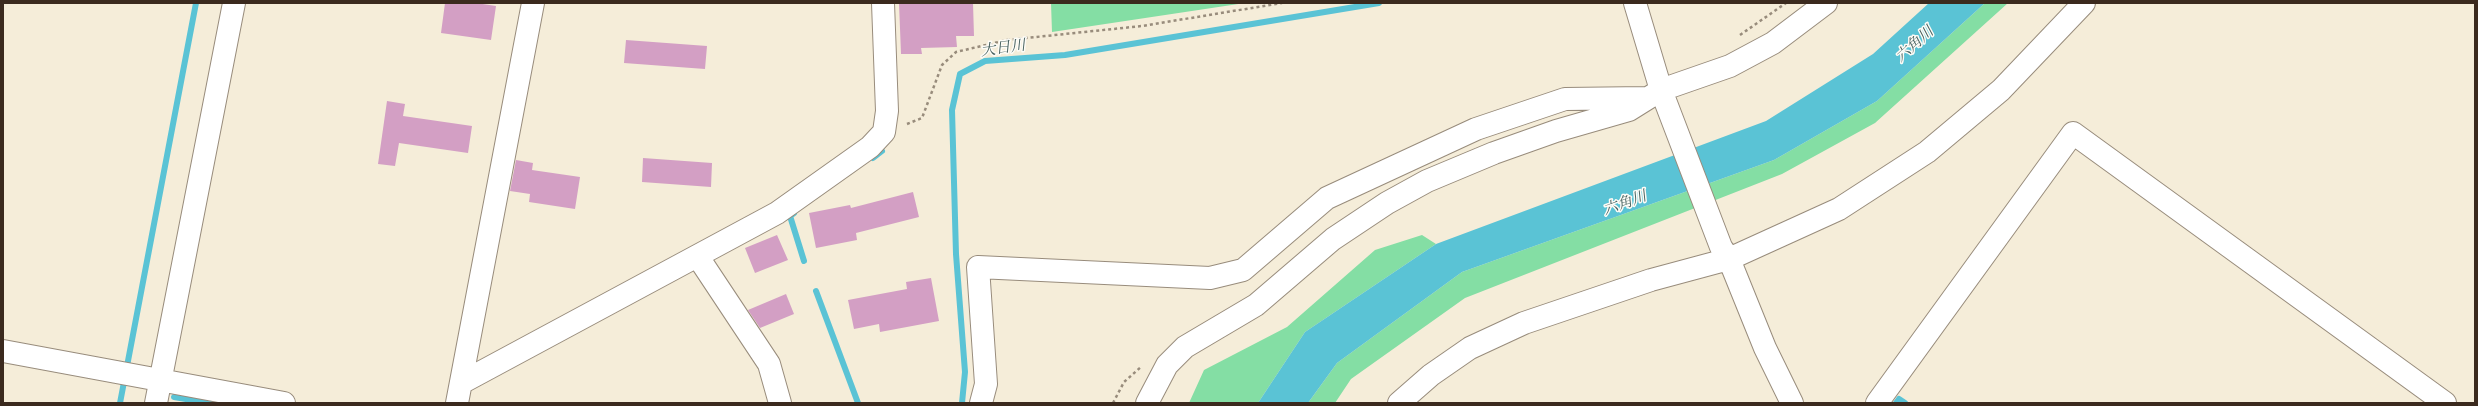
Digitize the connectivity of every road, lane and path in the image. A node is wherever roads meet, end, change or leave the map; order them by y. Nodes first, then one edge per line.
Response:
1 (234, 3) edge
2 (533, 3) edge
3 (882, 3) edge
4 (1282, 3) edge
5 (1635, 3) edge
6 (1826, 3) edge
7 (2084, 3) edge
8 (1658, 97) junction
9 (884, 132) junction
10 (1725, 253) junction
11 (698, 257) junction
12 (3, 351) edge
13 (150, 378) junction
14 (459, 393) edge
15 (156, 403) edge
16 (284, 403) edge
17 (780, 403) edge
18 (981, 403) edge
19 (1147, 403) edge
20 (1399, 403) edge
21 (1792, 403) edge
22 (1877, 403) edge
23 (2445, 403) edge

1 - 13 street
2 - 14 street
3 - 9 street
4 - 9 path
5 - 8 street
6 - 8 street
7 - 10 street
8 - 10 street
8 - 18 street
8 - 19 street
9 - 11 street
10 - 20 street
10 - 21 street
11 - 14 street
11 - 17 street
12 - 13 street
13 - 15 street
13 - 16 street
22 - 23 street

